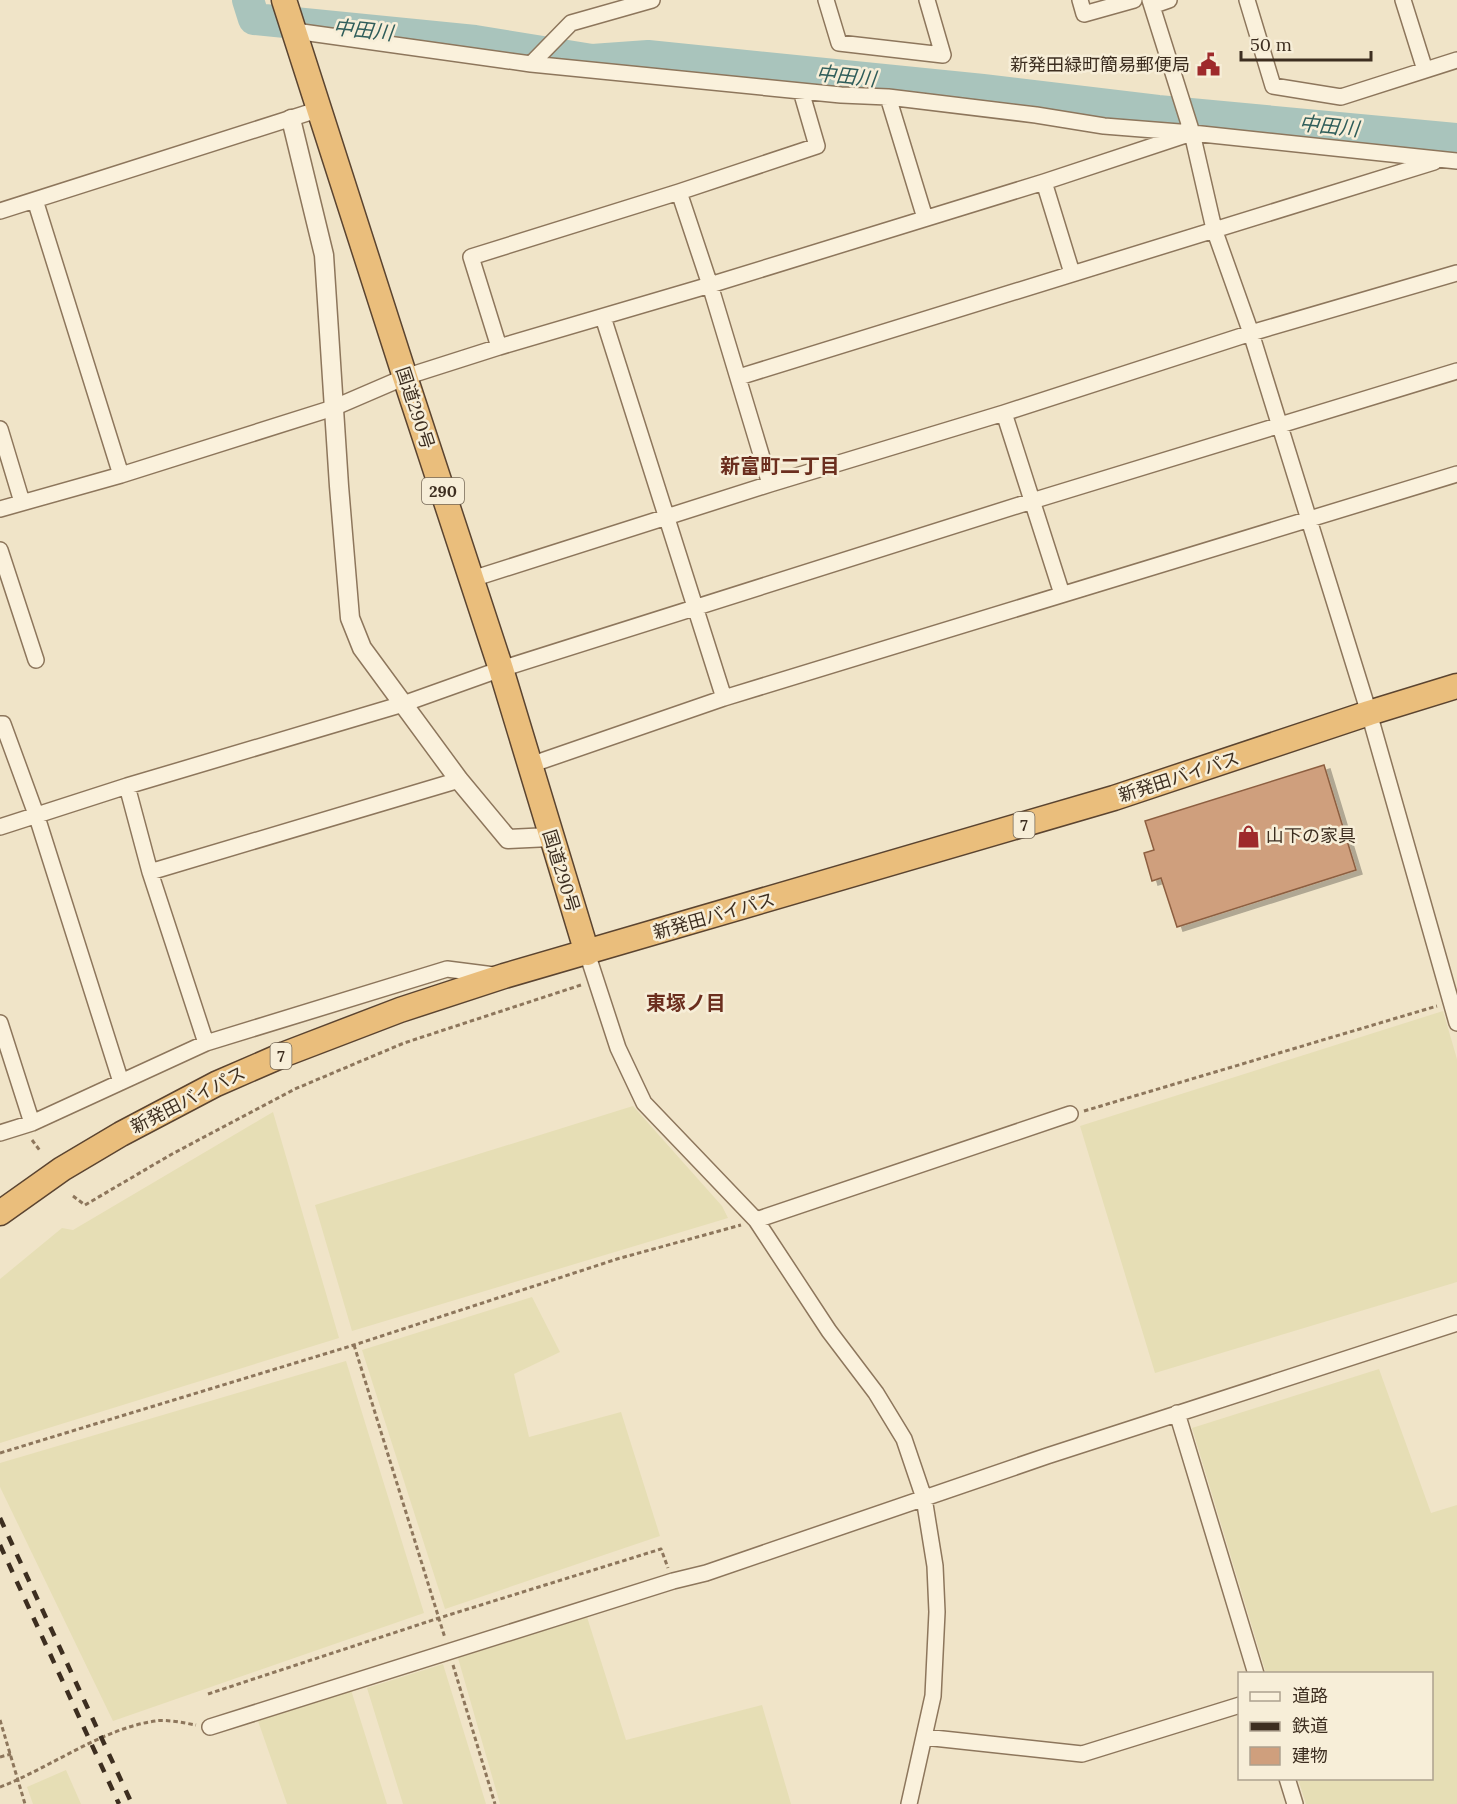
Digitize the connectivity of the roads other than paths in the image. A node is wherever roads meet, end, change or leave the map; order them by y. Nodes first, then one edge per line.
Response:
1 (652, 0) edge
2 (826, 0) edge
3 (927, 0) edge
4 (1080, 0) edge
5 (1134, 0) edge
6 (1169, 0) edge
7 (1247, 0) edge
8 (1403, 0) edge
9 (285, 3) edge
10 (1151, 3) edge
11 (295, 31) junction
12 (1457, 60) edge
13 (531, 64) junction
14 (1425, 70) junction
15 (801, 91) junction
16 (888, 97) junction
17 (320, 109) junction
18 (291, 119) junction
19 (1190, 129) junction
20 (1440, 160) junction
21 (1457, 161) edge
22 (1044, 182) junction
23 (679, 192) junction
24 (35, 200) junction
25 (0, 211) edge
26 (925, 218) junction
27 (1215, 229) junction
28 (1072, 273) junction
29 (1457, 273) edge
30 (710, 285) junction
31 (603, 317) junction
32 (1251, 333) junction
33 (499, 346) junction
34 (1457, 371) edge
35 (405, 377) junction
36 (739, 377) junction
37 (333, 408) junction
38 (1004, 413) junction
39 (1279, 426) junction
40 (0, 429) edge
41 (1457, 474) edge
42 (121, 475) junction
43 (770, 484) junction
44 (1032, 501) junction
45 (22, 502) junction
46 (0, 509) edge
47 (665, 517) junction
48 (1307, 520) junction
49 (0, 550) edge
50 (472, 579) junction
51 (1062, 594) junction
52 (694, 608) junction
53 (36, 660) dead end
54 (501, 669) junction
55 (1457, 687) edge
56 (724, 698) junction
57 (403, 704) junction
58 (1369, 713) junction
59 (0, 724) edge
60 (530, 765) junction
61 (459, 780) junction
62 (127, 786) junction
63 (37, 817) junction
64 (0, 827) edge
65 (550, 837) junction
66 (150, 872) junction
67 (587, 953) junction
68 (504, 976) junction
69 (0, 1023) edge
70 (1457, 1023) edge
71 (206, 1043) junction
72 (121, 1082) junction
73 (1070, 1114) road end
74 (32, 1123) junction
75 (0, 1133) edge
76 (0, 1213) edge
77 (756, 1220) junction
78 (1457, 1323) edge
79 (1177, 1413) junction
80 (924, 1498) junction
81 (1255, 1672) edge
82 (1238, 1706) edge
83 (210, 1726) road end
84 (924, 1737) junction
85 (1287, 1780) edge
86 (909, 1804) edge
87 (1295, 1804) edge

1 - 13 street
2 - 3 street
4 - 5 street
6 - 10 street
7 - 14 street
8 - 14 street
9 - 11 highway, 国道290号 / 290
10 - 19 street
11 - 13 street
11 - 17 highway, 国道290号 / 290
12 - 14 street
13 - 15 street
15 - 16 street
15 - 23 street
16 - 19 street
16 - 26 street
17 - 18 street
17 - 35 highway, 国道290号 / 290
18 - 24 street
18 - 37 street
19 - 20 street
19 - 22 street
19 - 27 street
20 - 21 street
20 - 27 street
22 - 26 street
22 - 28 street
23 - 30 street
23 - 33 street
24 - 25 street
24 - 42 street
26 - 30 street
27 - 28 street
27 - 32 street
28 - 36 street
29 - 32 street
30 - 31 street
30 - 36 street
31 - 33 street
31 - 47 street
32 - 38 street
32 - 39 street
33 - 35 street
34 - 39 street
35 - 37 street
35 - 50 highway, 国道290号 / 290
36 - 43 street
37 - 42 street
37 - 57 street
38 - 43 street
38 - 44 street
39 - 44 street
39 - 48 street
40 - 45 street
41 - 48 street
42 - 45 street
43 - 47 street
44 - 51 street
44 - 52 street
45 - 46 street
47 - 50 street
47 - 52 street
48 - 51 street
48 - 58 street
49 - 53 street
50 - 54 highway, 国道290号 / 290
51 - 56 street
52 - 54 street
52 - 56 street
54 - 57 street
54 - 60 highway, 国道290号 / 290
55 - 58 highway, 新発田バイパス / 7
56 - 60 street
57 - 61 street
57 - 62 street
58 - 67 highway, 新発田バイパス / 7
58 - 70 street
59 - 63 street
60 - 65 highway, 国道290号 / 290
61 - 65 street
61 - 66 street
62 - 63 street
62 - 66 street
63 - 64 street
63 - 72 street
65 - 67 highway, 国道290号 / 290
66 - 71 street
67 - 68 highway, 新発田バイパス / 7
67 - 77 street
68 - 71 street
68 - 76 highway, 新発田バイパス / 7
69 - 74 street
71 - 72 street
72 - 74 street
73 - 77 street
74 - 75 street
77 - 80 street
78 - 79 street
79 - 80 street
79 - 81 street
80 - 83 street
80 - 84 street
82 - 84 street
84 - 86 street
85 - 87 street

